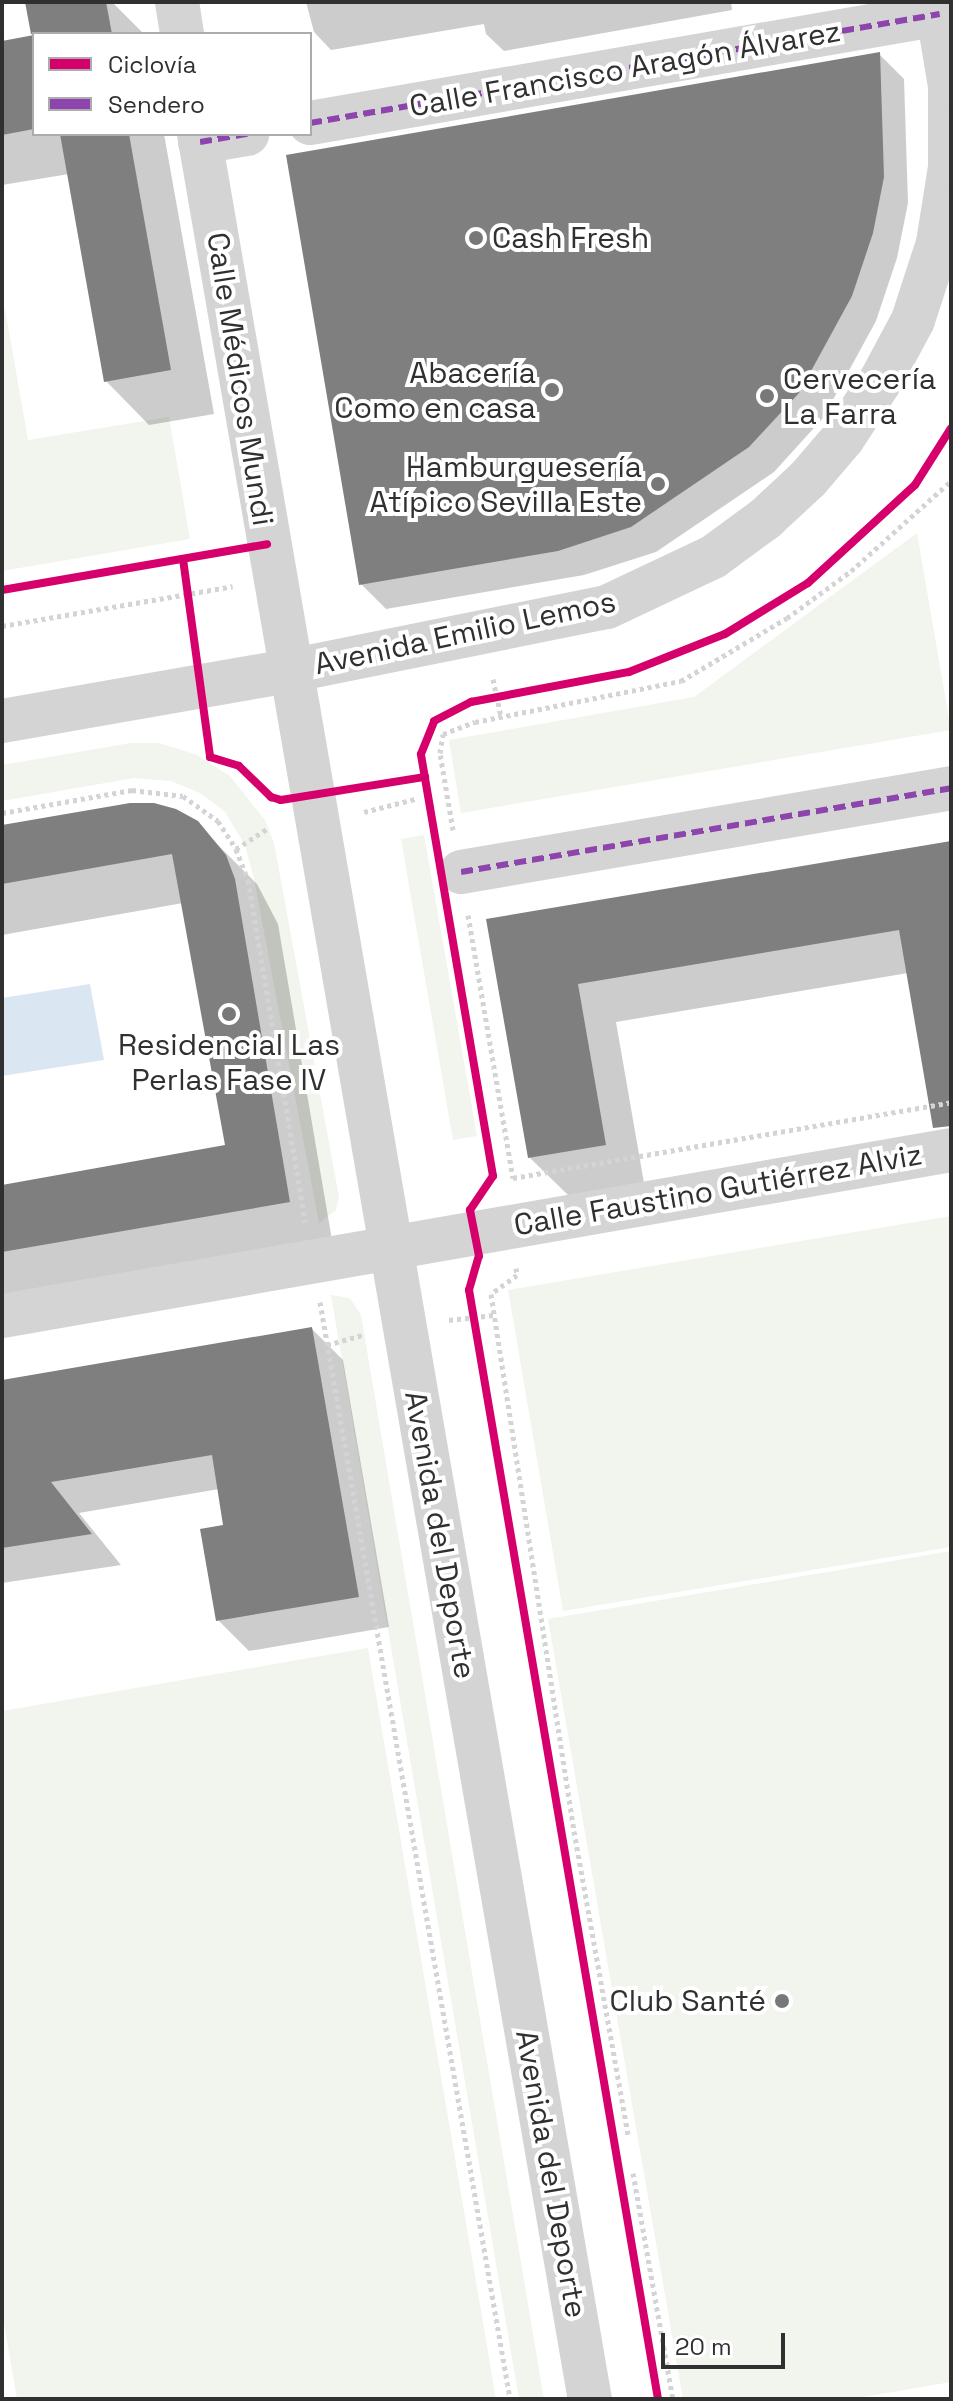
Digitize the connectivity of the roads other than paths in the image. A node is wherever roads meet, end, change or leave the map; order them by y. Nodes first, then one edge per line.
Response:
1 (177, 2) edge
2 (938, 8) edge
3 (182, 32) edge
4 (312, 123) edge
5 (224, 136) edge
6 (200, 138) edge
7 (951, 281) edge
8 (913, 320) junction
9 (289, 671) junction
10 (2, 721) edge
11 (951, 788) edge
12 (461, 872) dead end
13 (951, 1150) edge
14 (390, 1246) junction
15 (2, 1316) edge
16 (590, 2399) edge

1 - 3 street
2 - 4 street, Calle Francisco Aragón Álvarez
2 - 8 street, Avenida Emilio Lemos
5 - 6 street
6 - 9 street, Calle Médicos Mundi
7 - 8 street
8 - 9 street, Avenida Emilio Lemos
9 - 10 street, Avenida Emilio Lemos
9 - 14 street, Avenida del Deporte
11 - 12 street
13 - 14 street, Calle Faustino Gutiérrez Alviz
14 - 15 street, Calle Faustino Gutiérrez Alviz
14 - 16 street, Avenida del Deporte

